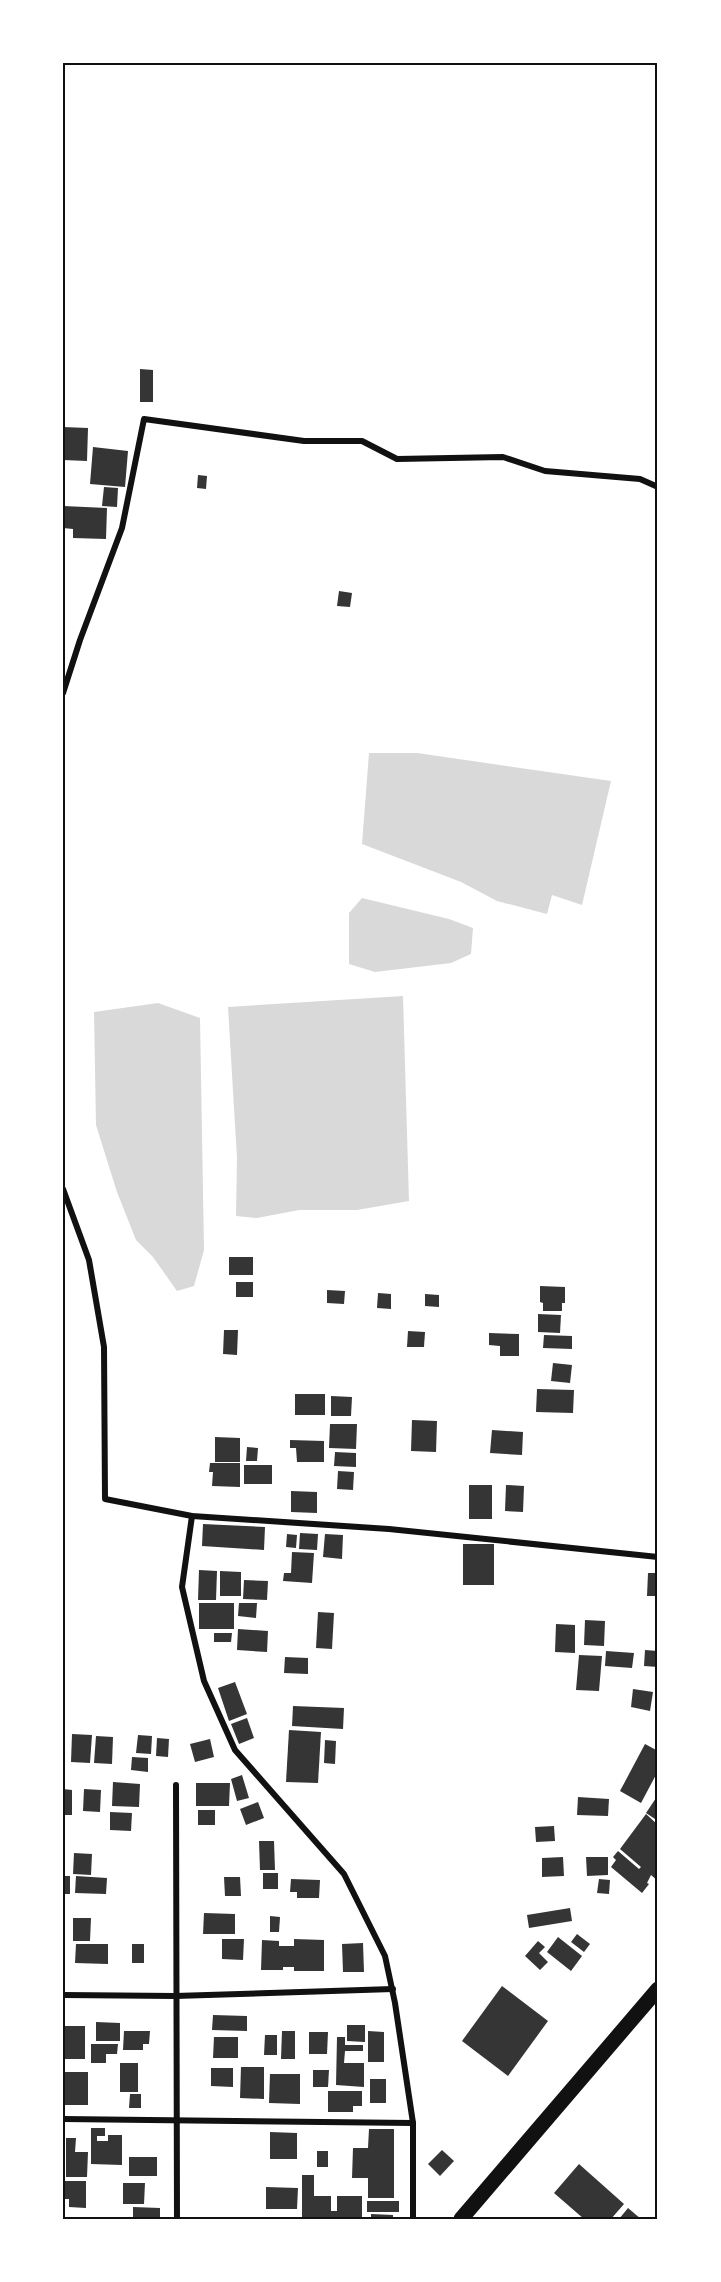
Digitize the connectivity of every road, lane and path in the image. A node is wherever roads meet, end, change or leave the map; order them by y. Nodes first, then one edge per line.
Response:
1 (658, 487) edge
2 (63, 693) edge
3 (63, 1190) edge
4 (192, 1516) junction
5 (658, 1557) edge
6 (176, 1785) dead end
7 (393, 1989) junction
8 (63, 1995) edge
9 (656, 1995) edge
10 (175, 1996) junction
11 (63, 2119) edge
12 (176, 2119) junction
13 (412, 2123) junction
14 (177, 2219) edge
15 (412, 2219) edge
16 (462, 2219) edge

1 - 2 street
3 - 4 street
4 - 5 street
4 - 7 street
6 - 10 street
7 - 10 street
7 - 13 street
8 - 10 street
9 - 16 highway
10 - 12 street
11 - 12 street
12 - 13 street
12 - 14 street
13 - 15 street

